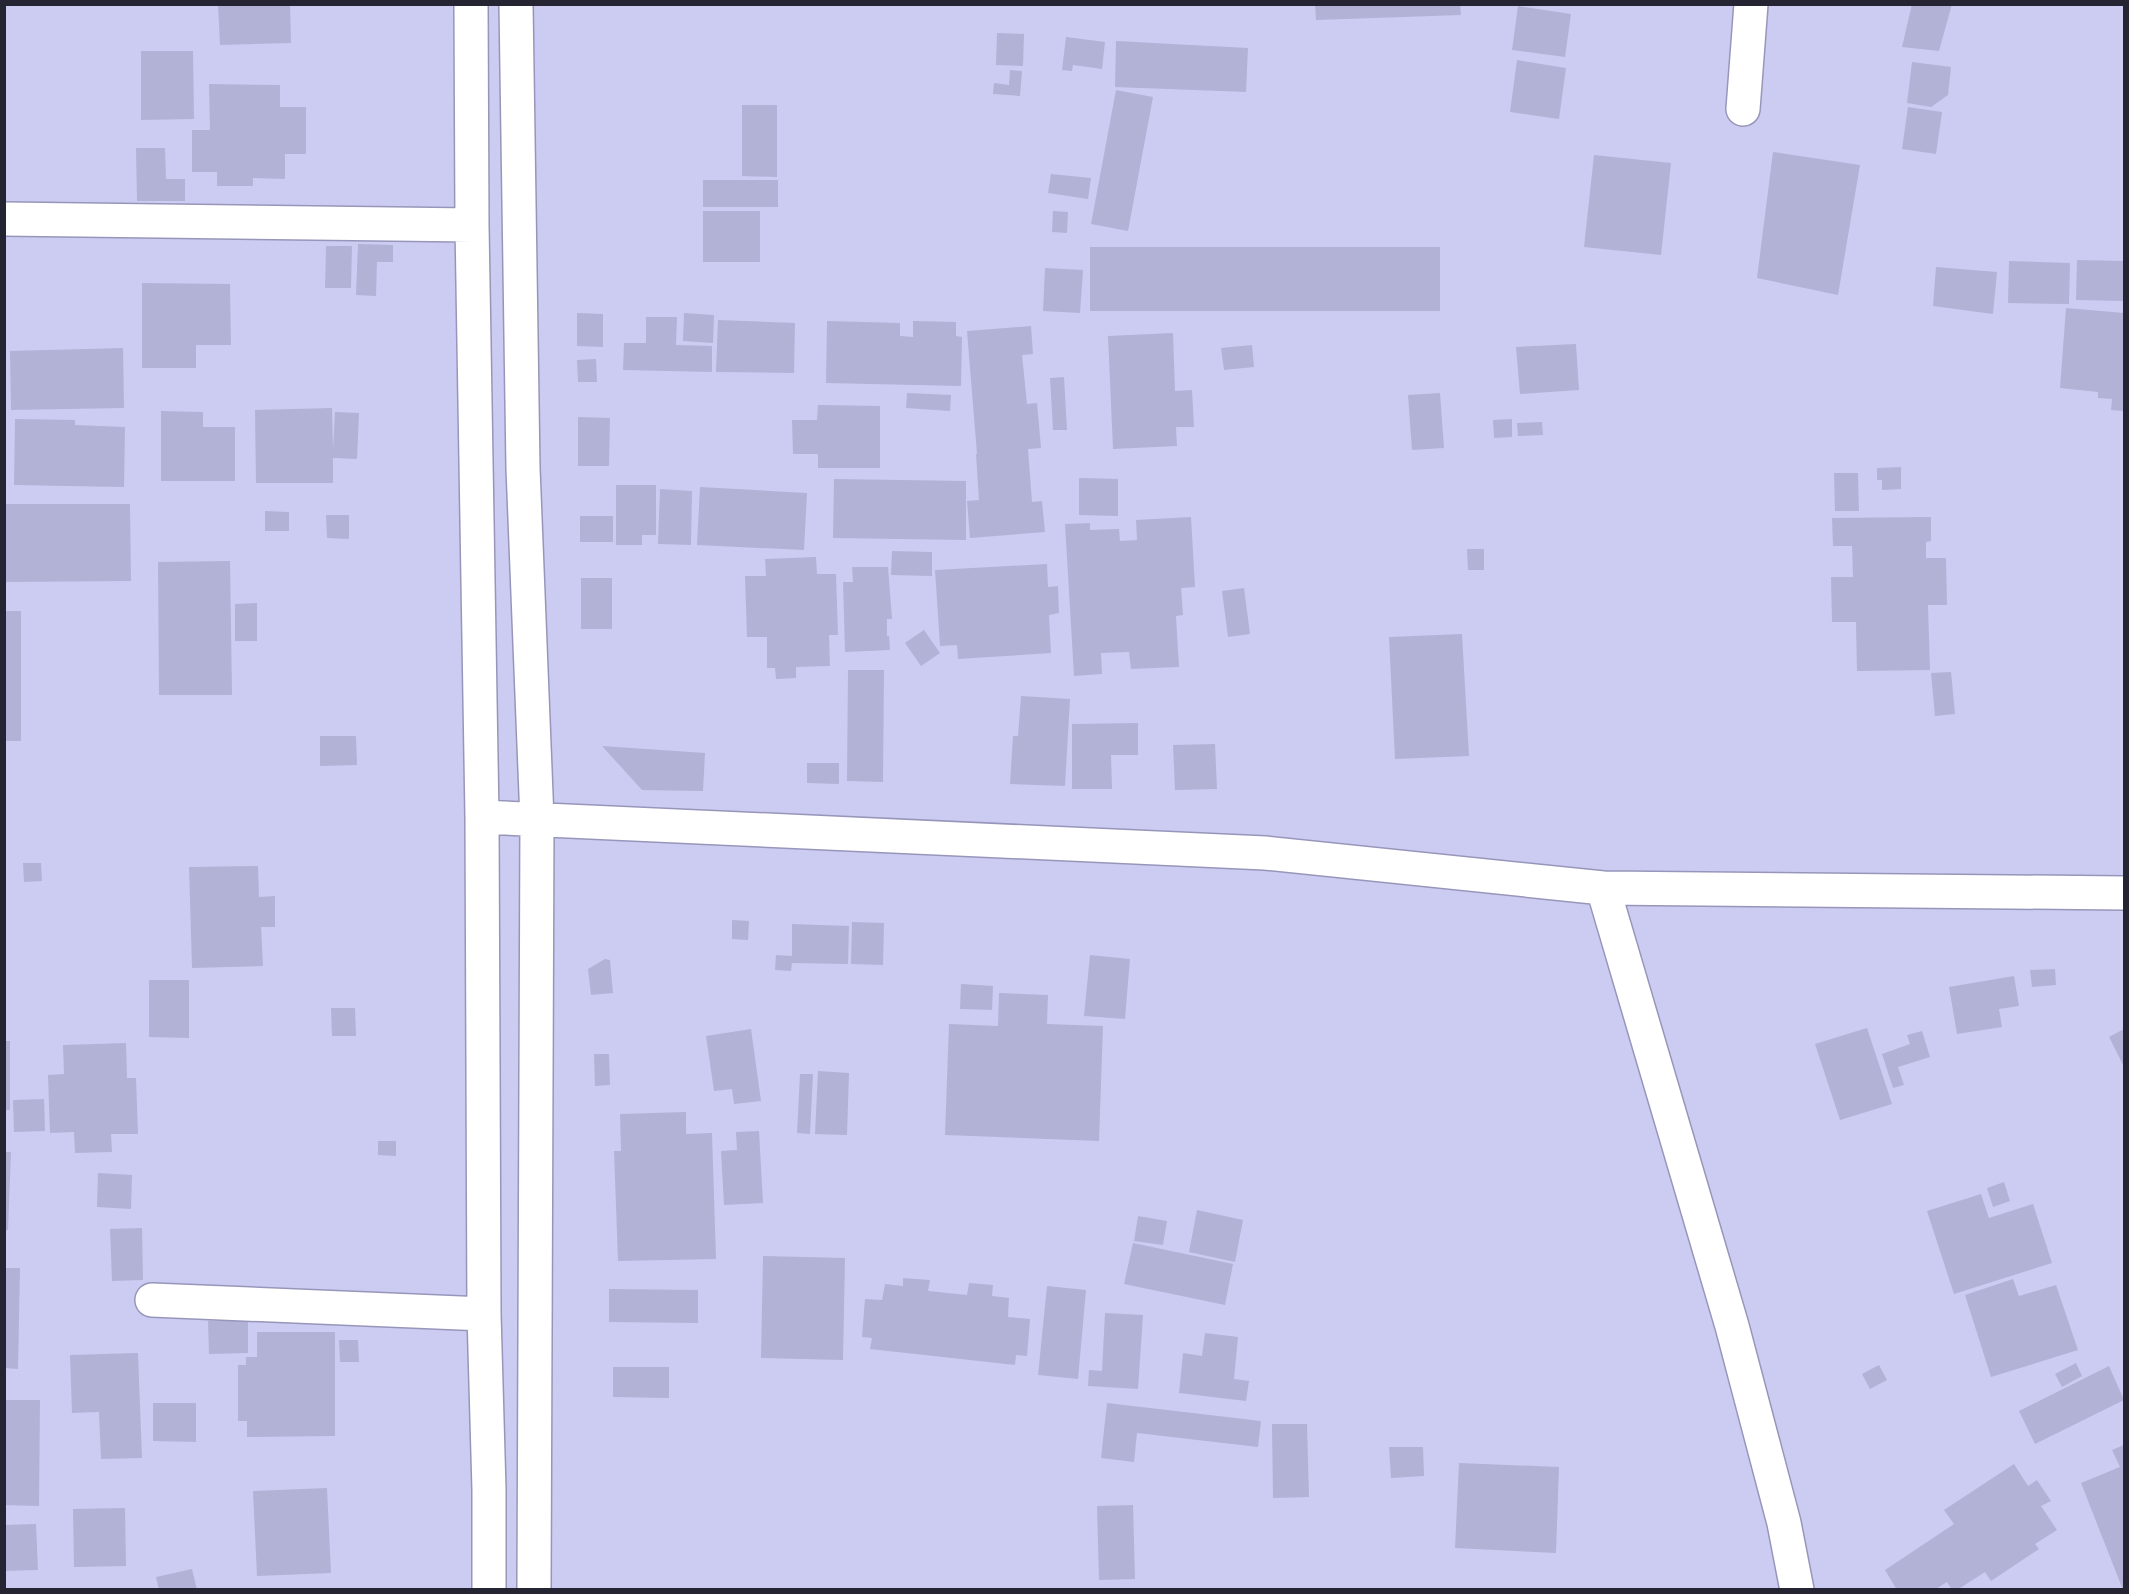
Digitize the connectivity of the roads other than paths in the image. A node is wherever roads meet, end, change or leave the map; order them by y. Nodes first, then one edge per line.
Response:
1 (471, 4) edge
2 (516, 4) edge
3 (1751, 4) edge
4 (1743, 109) dead end
5 (4, 219) edge
6 (472, 225) junction
7 (482, 817) junction
8 (537, 820) junction
9 (1603, 888) junction
10 (2124, 892) edge
11 (153, 1300) dead end
12 (484, 1314) junction
13 (1798, 1589) edge
14 (489, 1590) edge
15 (534, 1590) edge

1 - 6 street
2 - 8 street
3 - 4 street
5 - 6 street
6 - 7 street
7 - 8 street
7 - 12 street
8 - 9 street
8 - 15 street
9 - 10 street
9 - 13 street
11 - 12 street
12 - 14 street

